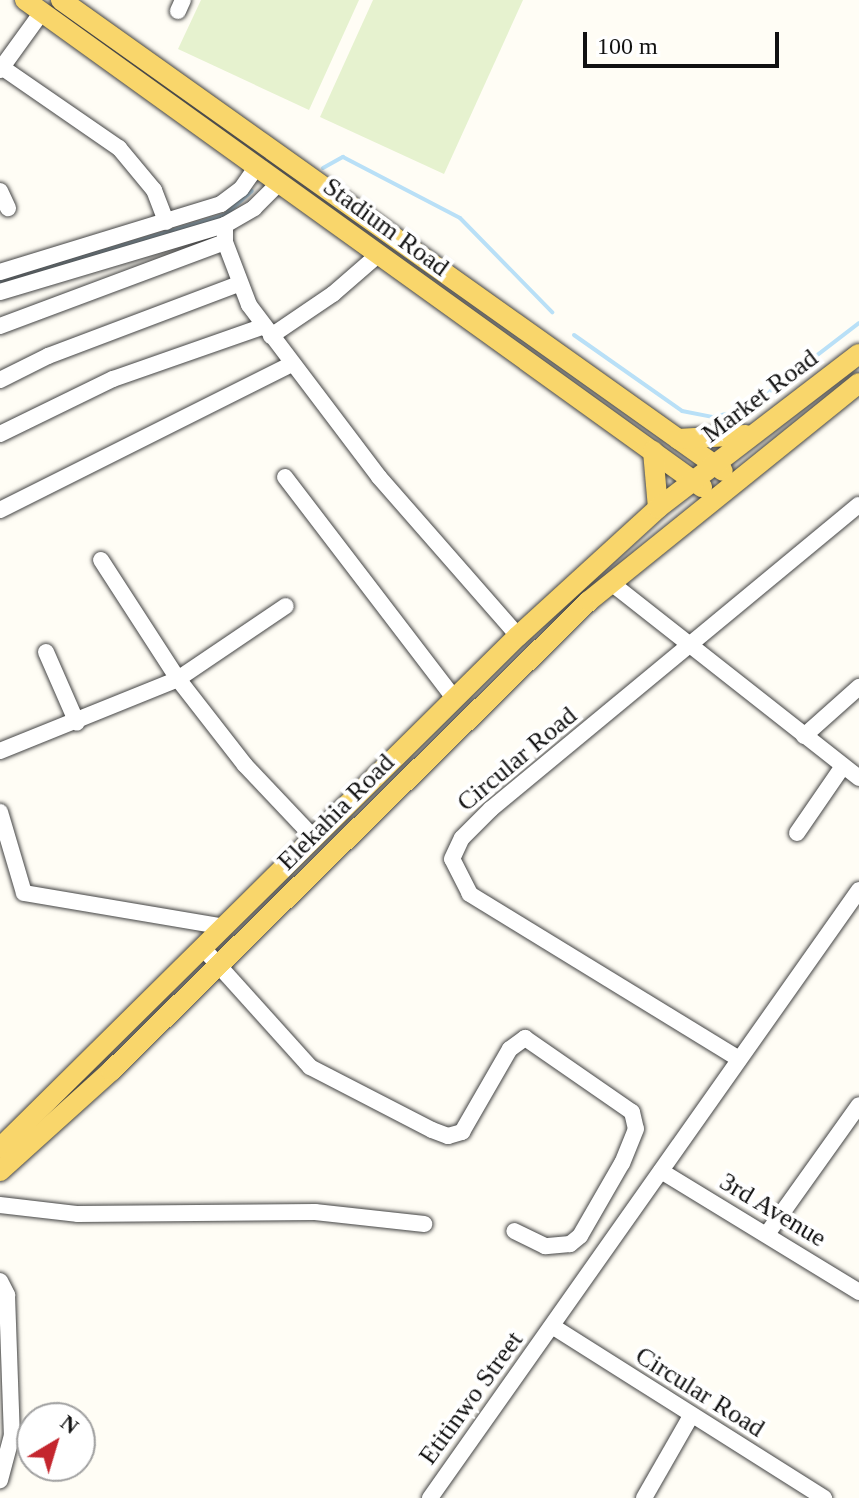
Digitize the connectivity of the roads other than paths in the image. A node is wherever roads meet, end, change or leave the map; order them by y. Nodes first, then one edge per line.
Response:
1 (61, 0) edge
2 (34, 6) edge
3 (1, 68) edge
4 (257, 166) junction
5 (280, 182) junction
6 (0, 191) edge
7 (8, 208) dead end
8 (166, 222) junction
9 (225, 234) junction
10 (379, 254) junction
11 (0, 272) edge
12 (239, 284) junction
13 (0, 292) edge
14 (0, 326) edge
15 (268, 331) junction
16 (859, 354) edge
17 (292, 364) junction
18 (0, 380) edge
19 (859, 383) edge
20 (0, 434) edge
21 (750, 435) junction
22 (676, 439) junction
23 (653, 451) junction
24 (714, 463) junction
25 (285, 477) dead end
26 (692, 480) junction
27 (735, 480) junction
28 (715, 496) junction
29 (859, 505) edge
30 (658, 508) junction
31 (0, 510) edge
32 (101, 560) dead end
33 (610, 582) junction
34 (286, 606) dead end
35 (518, 636) junction
36 (690, 647) junction
37 (46, 652) dead end
38 (178, 679) junction
39 (859, 687) edge
40 (454, 698) junction
41 (77, 723) junction
42 (804, 736) junction
43 (0, 751) edge
44 (843, 766) junction
45 (859, 778) edge
46 (0, 812) edge
47 (797, 833) dead end
48 (314, 838) junction
49 (859, 890) edge
50 (224, 927) junction
51 (203, 948) junction
52 (218, 967) junction
53 (739, 1059) junction
54 (859, 1105) edge
55 (853, 1126) edge
56 (0, 1148) edge
57 (0, 1171) edge
58 (661, 1171) junction
59 (0, 1205) edge
60 (424, 1224) dead end
61 (514, 1231) dead end
62 (767, 1234) junction
63 (0, 1281) edge
64 (859, 1292) edge
65 (552, 1326) junction
66 (691, 1416) junction
67 (0, 1480) edge
68 (430, 1498) edge
69 (644, 1498) edge
70 (822, 1498) edge

1 - 22 main road, Stadium Road
2 - 3 street
2 - 4 main road, Stadium Road
3 - 8 street
4 - 5 main road, Stadium Road
4 - 8 street
5 - 9 street
5 - 10 main road, Stadium Road
6 - 7 street
8 - 11 street
9 - 12 street
9 - 13 street
9 - 14 street
10 - 15 street
10 - 23 main road, Stadium Road
12 - 15 street
12 - 18 street
15 - 17 street
15 - 20 street
16 - 21 main road, Market Road
17 - 31 street
17 - 35 street
19 - 27 main road, Market Road
21 - 22 main road
21 - 24 main road, Market Road
22 - 24 main road, Stadium Road
23 - 26 main road, Stadium Road
23 - 30 main road
24 - 26 main road, Market Road
24 - 27 main road, Stadium Road
25 - 40 street
26 - 28 main road, Stadium Road
26 - 30 main road, Elekahia Road
27 - 28 main road, Market Road
28 - 33 main road, Elekahia Road
29 - 36 street, Circular Road
30 - 35 main road, Elekahia Road
32 - 38 street
33 - 36 street
33 - 52 main road, Elekahia Road
34 - 38 street
35 - 40 main road, Elekahia Road
36 - 42 street
36 - 53 street, Circular Road
37 - 41 street
38 - 41 street
38 - 48 street
39 - 42 street
40 - 48 main road, Elekahia Road
41 - 43 street
42 - 44 street
44 - 45 street
44 - 47 street
46 - 50 street
48 - 50 main road, Elekahia Road
49 - 53 street, Etitinwo Street
50 - 51 main road, Elekahia Road
51 - 52 street
51 - 56 main road, Elekahia Road
52 - 57 main road, Elekahia Road
52 - 61 street
53 - 58 street, Etitinwo Street
54 - 55 street
55 - 62 street
58 - 62 street, 3rd Avenue
58 - 65 street, Etitinwo Street
59 - 60 street
62 - 64 street, 3rd Avenue
63 - 67 street
65 - 66 street, Circular Road
65 - 68 street, Etitinwo Street
66 - 69 street
66 - 70 street, Circular Road

